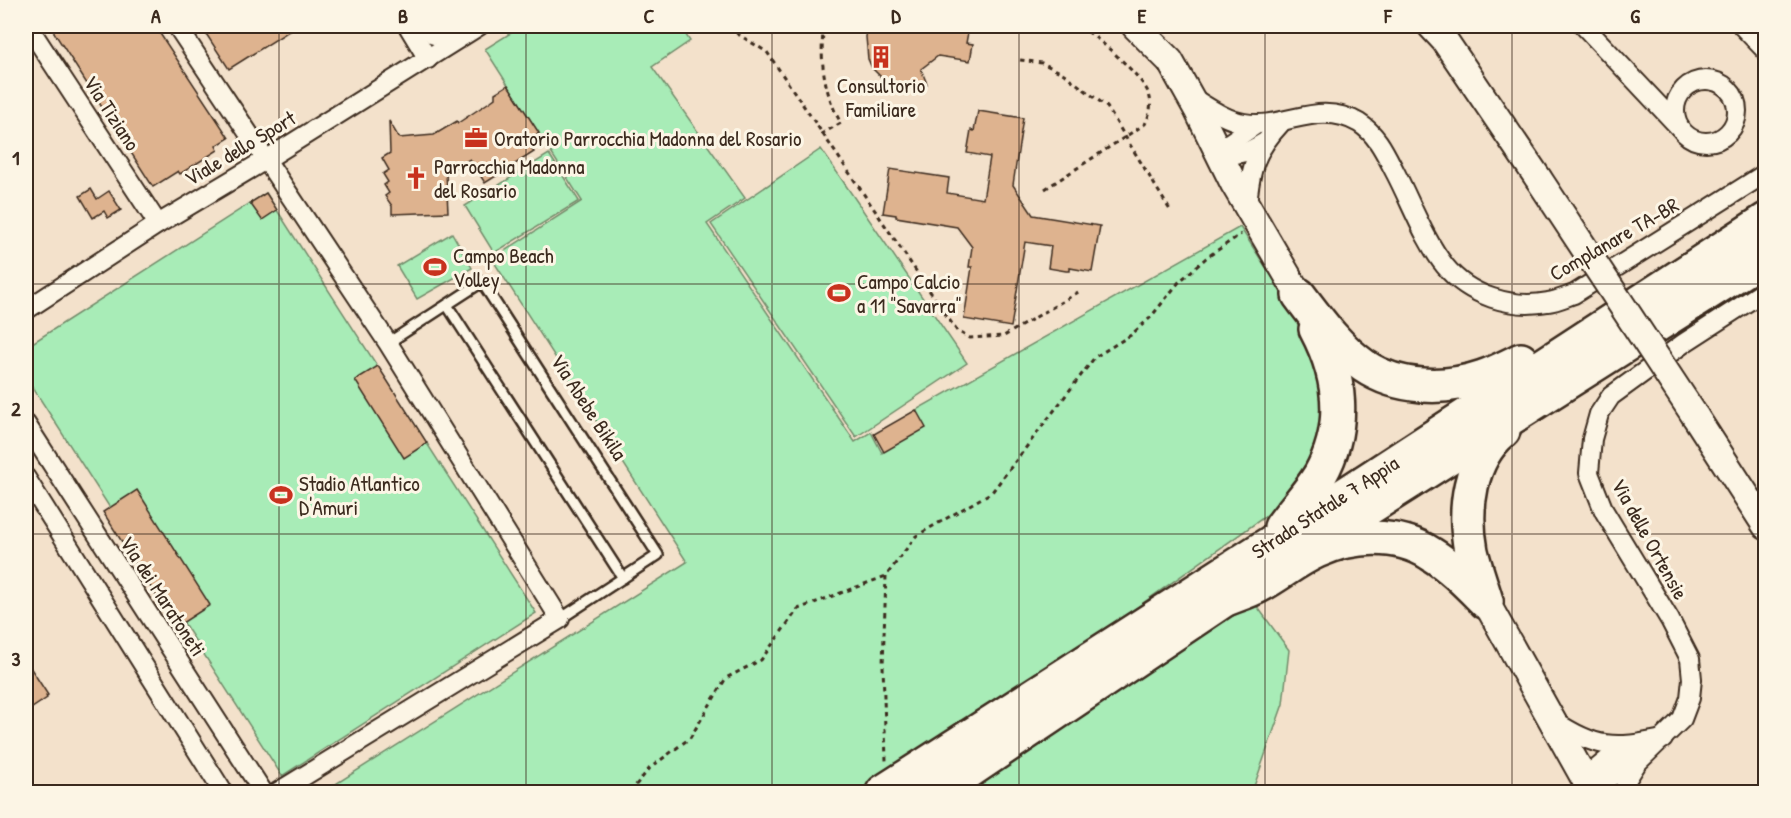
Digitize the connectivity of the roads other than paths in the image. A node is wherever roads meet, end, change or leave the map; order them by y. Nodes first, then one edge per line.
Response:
1 (28, 26) edge
2 (177, 26) edge
3 (408, 26) edge
4 (427, 26) edge
5 (449, 26) edge
6 (479, 26) edge
7 (1135, 26) edge
8 (1431, 26) edge
9 (1584, 26) edge
10 (1742, 26) edge
11 (1766, 51) edge
12 (428, 59) junction
13 (1190, 96) junction
14 (1281, 123) junction
15 (1257, 124) junction
16 (1678, 127) dead end
17 (1263, 143) junction
18 (1220, 154) junction
19 (267, 159) junction
20 (1766, 173) edge
21 (1253, 215) junction
22 (1766, 220) edge
23 (158, 224) junction
24 (1766, 256) edge
25 (1766, 290) edge
26 (1299, 295) junction
27 (447, 305) junction
28 (26, 310) edge
29 (1602, 326) junction
30 (388, 343) junction
31 (1572, 377) junction
32 (26, 424) edge
33 (26, 478) edge
34 (85, 517) junction
35 (1766, 526) edge
36 (60, 532) junction
37 (1266, 546) junction
38 (623, 578) junction
39 (1223, 600) junction
40 (1486, 602) junction
41 (560, 618) junction
42 (166, 642) junction
43 (139, 659) junction
44 (1551, 719) junction
45 (1663, 739) junction
46 (1634, 745) junction
47 (1637, 763) junction
48 (885, 778) edge
49 (1588, 786) edge
50 (223, 792) edge
51 (263, 792) edge
52 (278, 792) edge
53 (938, 792) edge
54 (1624, 792) edge

1 - 23 street, Via Tiziano
2 - 19 street
3 - 12 street
4 - 5 street
6 - 12 street, Viale dello Sport
7 - 13 street
8 - 35 street, bridge
9 - 16 street
10 - 11 street
12 - 19 street, Viale dello Sport
13 - 15 street, Complanare TA-BR
13 - 18 street
14 - 15 street, Complanare TA-BR
14 - 17 street
14 - 20 street, Complanare TA-BR
15 - 18 street
17 - 18 street
17 - 21 street
18 - 21 street
19 - 23 street, Viale dello Sport
19 - 30 street
21 - 26 street
22 - 29 highway, Strada Statale 7 Appia
23 - 28 street, Viale dello Sport
24 - 31 highway, Strada Statale 7 Appia
25 - 45 street, Via delle Ortensie
26 - 29 highway
26 - 37 highway
27 - 30 lane, Via Abebe Bikila
27 - 38 lane
27 - 38 lane, Via Abebe Bikila
29 - 37 highway, Strada Statale 7 Appia
30 - 41 street
31 - 39 highway, Strada Statale 7 Appia
31 - 40 highway
32 - 34 street, Via dei Maratoneti
33 - 36 street
34 - 36 street
34 - 42 street, Via dei Maratoneti
36 - 43 street
37 - 48 highway, Strada Statale 7 Appia
38 - 41 lane, Via Abebe Bikila
39 - 40 highway
39 - 53 highway, Strada Statale 7 Appia
40 - 44 street
41 - 52 street, Via Abebe Bikila
42 - 43 street
42 - 51 street, Via dei Maratoneti
43 - 50 street
44 - 46 street
44 - 49 street
45 - 46 street
45 - 47 street, Via delle Ortensie
46 - 49 street
47 - 49 street
47 - 54 street

